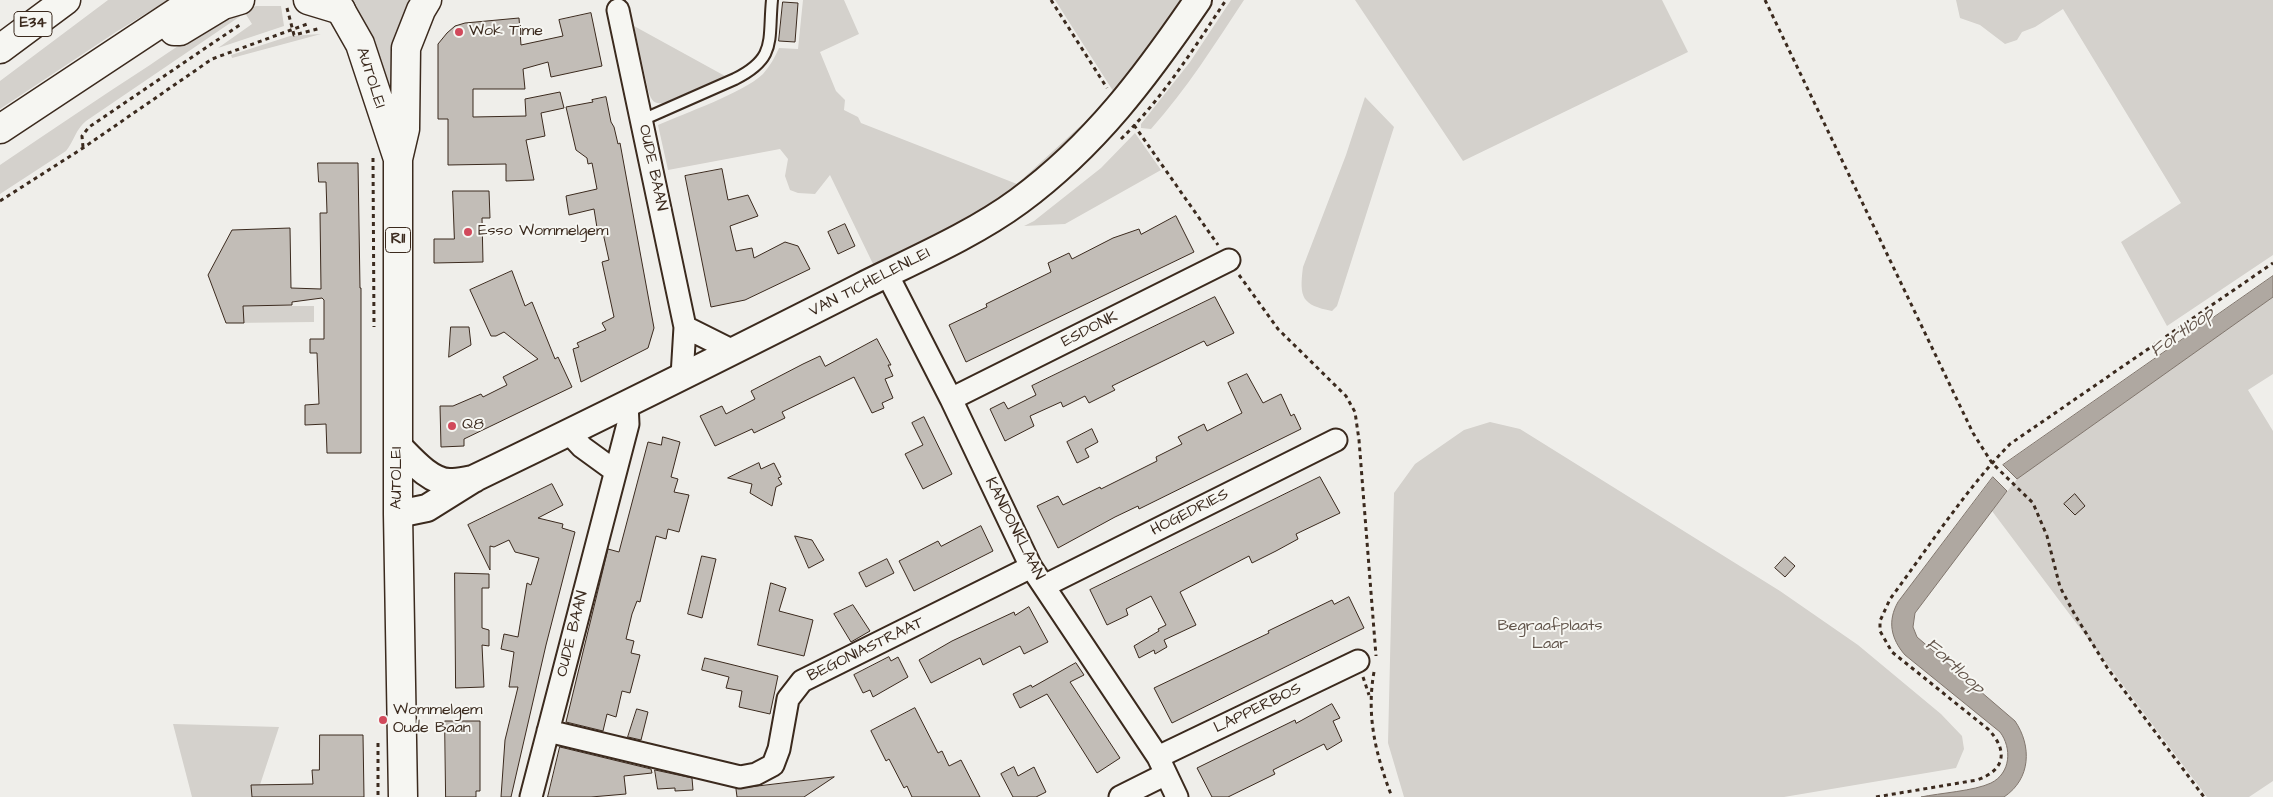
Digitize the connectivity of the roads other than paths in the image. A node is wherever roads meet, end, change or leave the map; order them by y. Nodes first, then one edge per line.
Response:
1 (66, 0) edge
2 (195, 0) edge
3 (308, 0) edge
4 (427, 0) edge
5 (772, 0) edge
6 (1198, 0) edge
7 (243, 10) edge
8 (618, 10) dead end
9 (335, 13) edge
10 (143, 34) junction
11 (0, 49) edge
12 (642, 120) junction
13 (0, 129) edge
14 (386, 158) junction
15 (1229, 260) dead end
16 (887, 274) junction
17 (684, 327) junction
18 (733, 351) junction
19 (682, 376) junction
20 (951, 399) junction
21 (627, 403) junction
22 (568, 433) junction
23 (1336, 440) dead end
24 (398, 446) junction
25 (615, 471) junction
26 (475, 478) junction
27 (398, 514) junction
28 (1031, 567) junction
29 (1044, 586) junction
30 (1358, 661) dead end
31 (548, 731) junction
32 (1162, 766) junction
33 (402, 797) edge
34 (531, 797) edge
35 (1120, 797) edge
36 (1177, 797) edge

1 - 11 main road, E34
2 - 10 main road
3 - 9 main road
4 - 14 main road, AUTOLEI / R11
5 - 12 lane
6 - 16 street, VAN TICHELENLEI
7 - 10 main road
8 - 12 street, OUDE BAAN
9 - 14 main road, AUTOLEI / R11
10 - 13 main road
12 - 17 street, OUDE BAAN
14 - 24 main road, AUTOLEI / R11
15 - 20 street, ESDONK
16 - 18 street, VAN TICHELENLEI
16 - 20 street, KANDONKLAAN
17 - 18 street
17 - 19 street, OUDE BAAN
18 - 19 street, VAN TICHELENLEI
19 - 21 street, VAN TICHELENLEI
20 - 28 street, KANDONKLAAN
21 - 22 street, VAN TICHELENLEI
21 - 25 street, OUDE BAAN
22 - 25 street
22 - 26 street, VAN TICHELENLEI
23 - 29 street, HOGEDRIES
24 - 26 street, VAN TICHELENLEI
24 - 27 main road, AUTOLEI / R11
25 - 31 street, OUDE BAAN
26 - 27 street, VAN TICHELENLEI
27 - 33 main road, AUTOLEI / R11
28 - 29 street, KANDONKLAAN
28 - 31 street, BEGONIASTRAAT
29 - 32 street, KANDONKLAAN
30 - 32 street, LAPPERBOS
31 - 34 street, OUDE BAAN
32 - 35 street, LAPPERBOS
32 - 36 street, KANDONKLAAN

